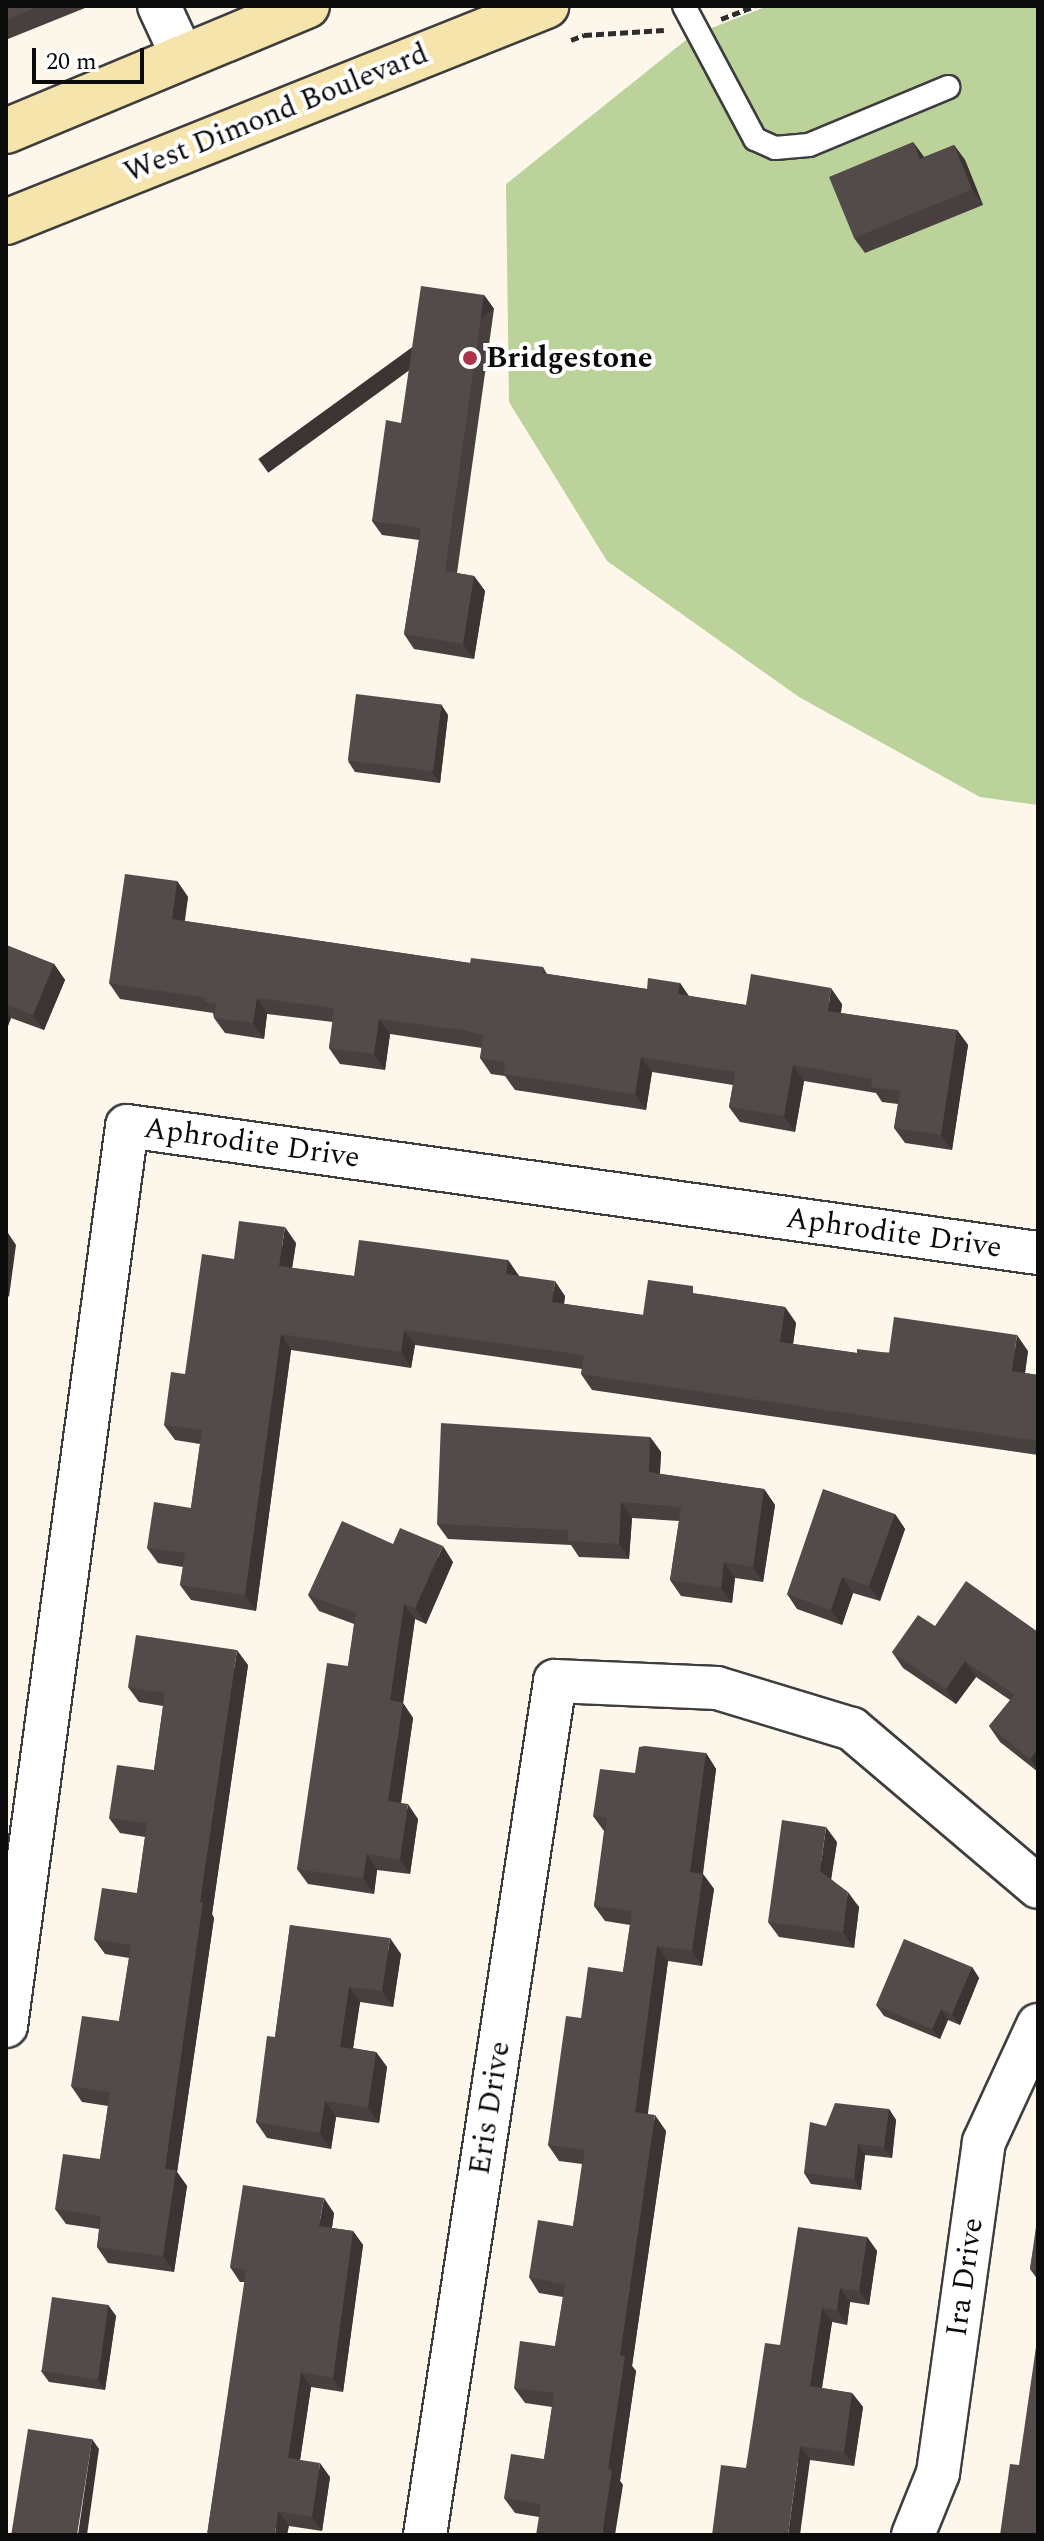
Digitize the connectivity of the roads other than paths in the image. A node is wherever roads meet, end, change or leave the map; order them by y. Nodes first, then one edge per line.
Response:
1 (159, 6) edge
2 (307, 6) edge
3 (688, 16) edge
4 (551, 26) edge
5 (183, 58) junction
6 (948, 87) dead end
7 (6, 131) edge
8 (6, 222) edge
9 (1038, 1253) edge
10 (1038, 1887) edge
11 (1038, 2025) edge
12 (6, 2026) edge
13 (425, 2535) edge
14 (913, 2535) edge

1 - 5 street
2 - 5 main road
3 - 6 lane
4 - 8 main road, West Dimond Boulevard
5 - 7 main road
9 - 12 street, Aphrodite Drive
10 - 13 street, Eris Drive
11 - 14 street, Ira Drive

